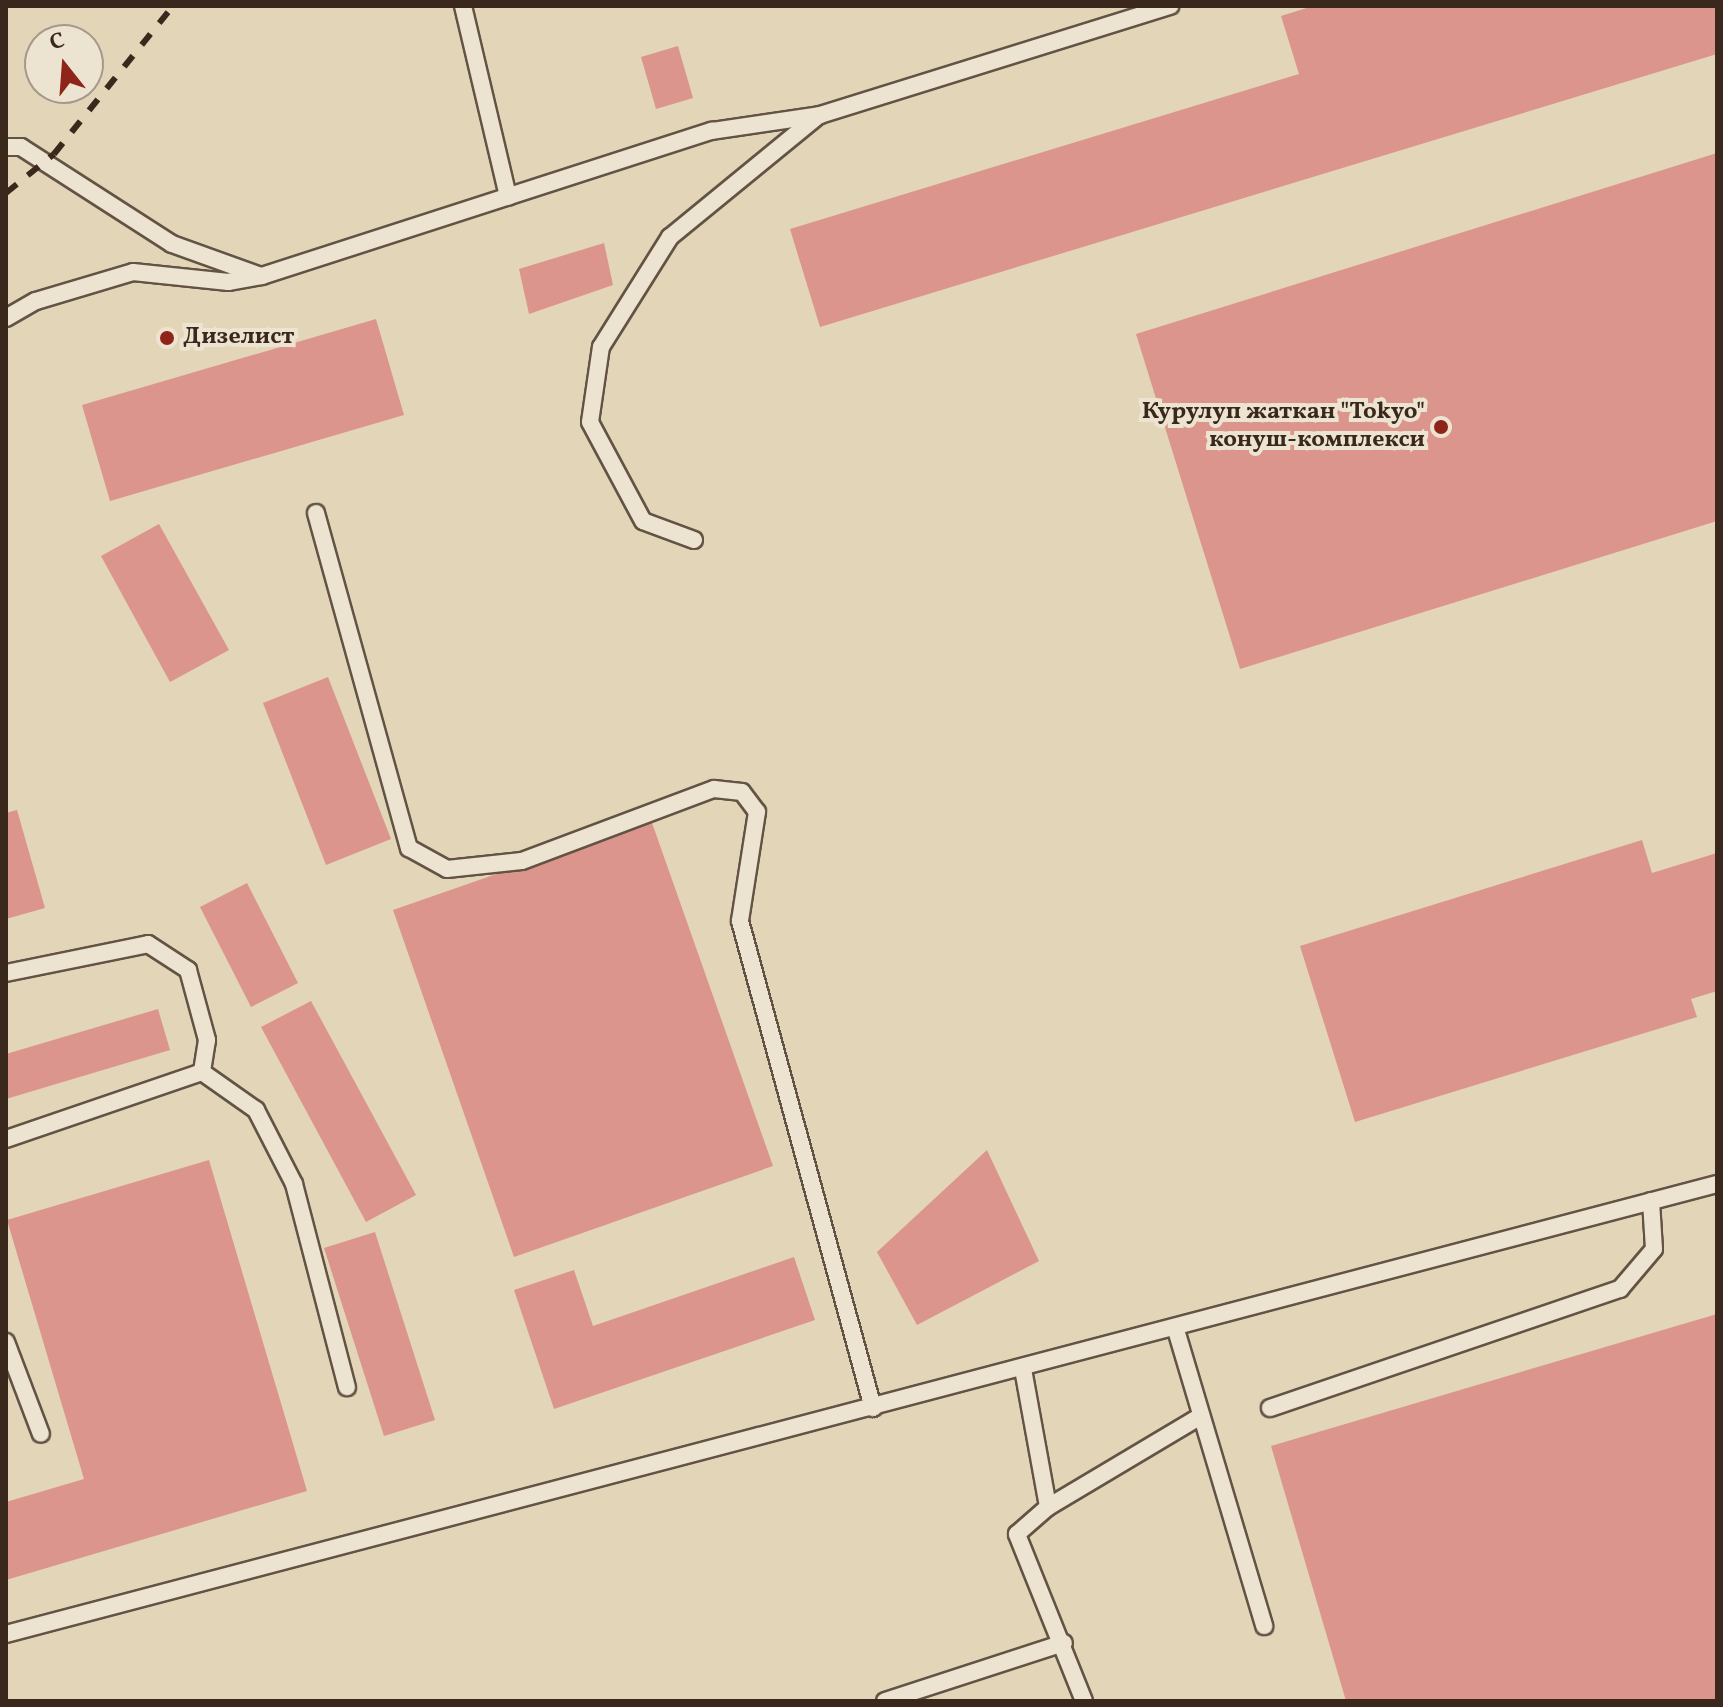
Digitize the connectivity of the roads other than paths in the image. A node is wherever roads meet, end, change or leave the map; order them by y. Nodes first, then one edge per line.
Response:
1 (463, 6) edge
2 (1170, 6) edge
3 (820, 115) junction
4 (6, 147) edge
5 (508, 197) junction
6 (262, 276) junction
7 (6, 318) edge
8 (316, 513) dead end
9 (694, 540) dead end
10 (6, 973) edge
11 (202, 1072) junction
12 (6, 1139) edge
13 (1717, 1184) edge
14 (1651, 1201) junction
15 (1176, 1330) junction
16 (6, 1342) edge
17 (1023, 1369) junction
18 (347, 1387) dead end
19 (873, 1408) junction
20 (1270, 1408) dead end
21 (1199, 1417) junction
22 (41, 1434) dead end
23 (1048, 1507) junction
24 (1264, 1626) dead end
25 (6, 1634) edge
26 (1064, 1643) junction
27 (885, 1701) edge
28 (1084, 1701) edge

1 - 5 lane
2 - 3 lane
3 - 5 lane
3 - 9 lane
4 - 6 lane
5 - 6 lane
6 - 7 lane
8 - 19 lane
10 - 11 lane
11 - 12 lane
11 - 18 lane
13 - 14 lane
14 - 15 lane
14 - 20 lane
15 - 17 lane
15 - 21 lane
16 - 22 lane
17 - 19 lane
17 - 23 lane
19 - 25 lane
21 - 23 lane
21 - 24 lane
23 - 26 lane
26 - 27 lane
26 - 28 lane

